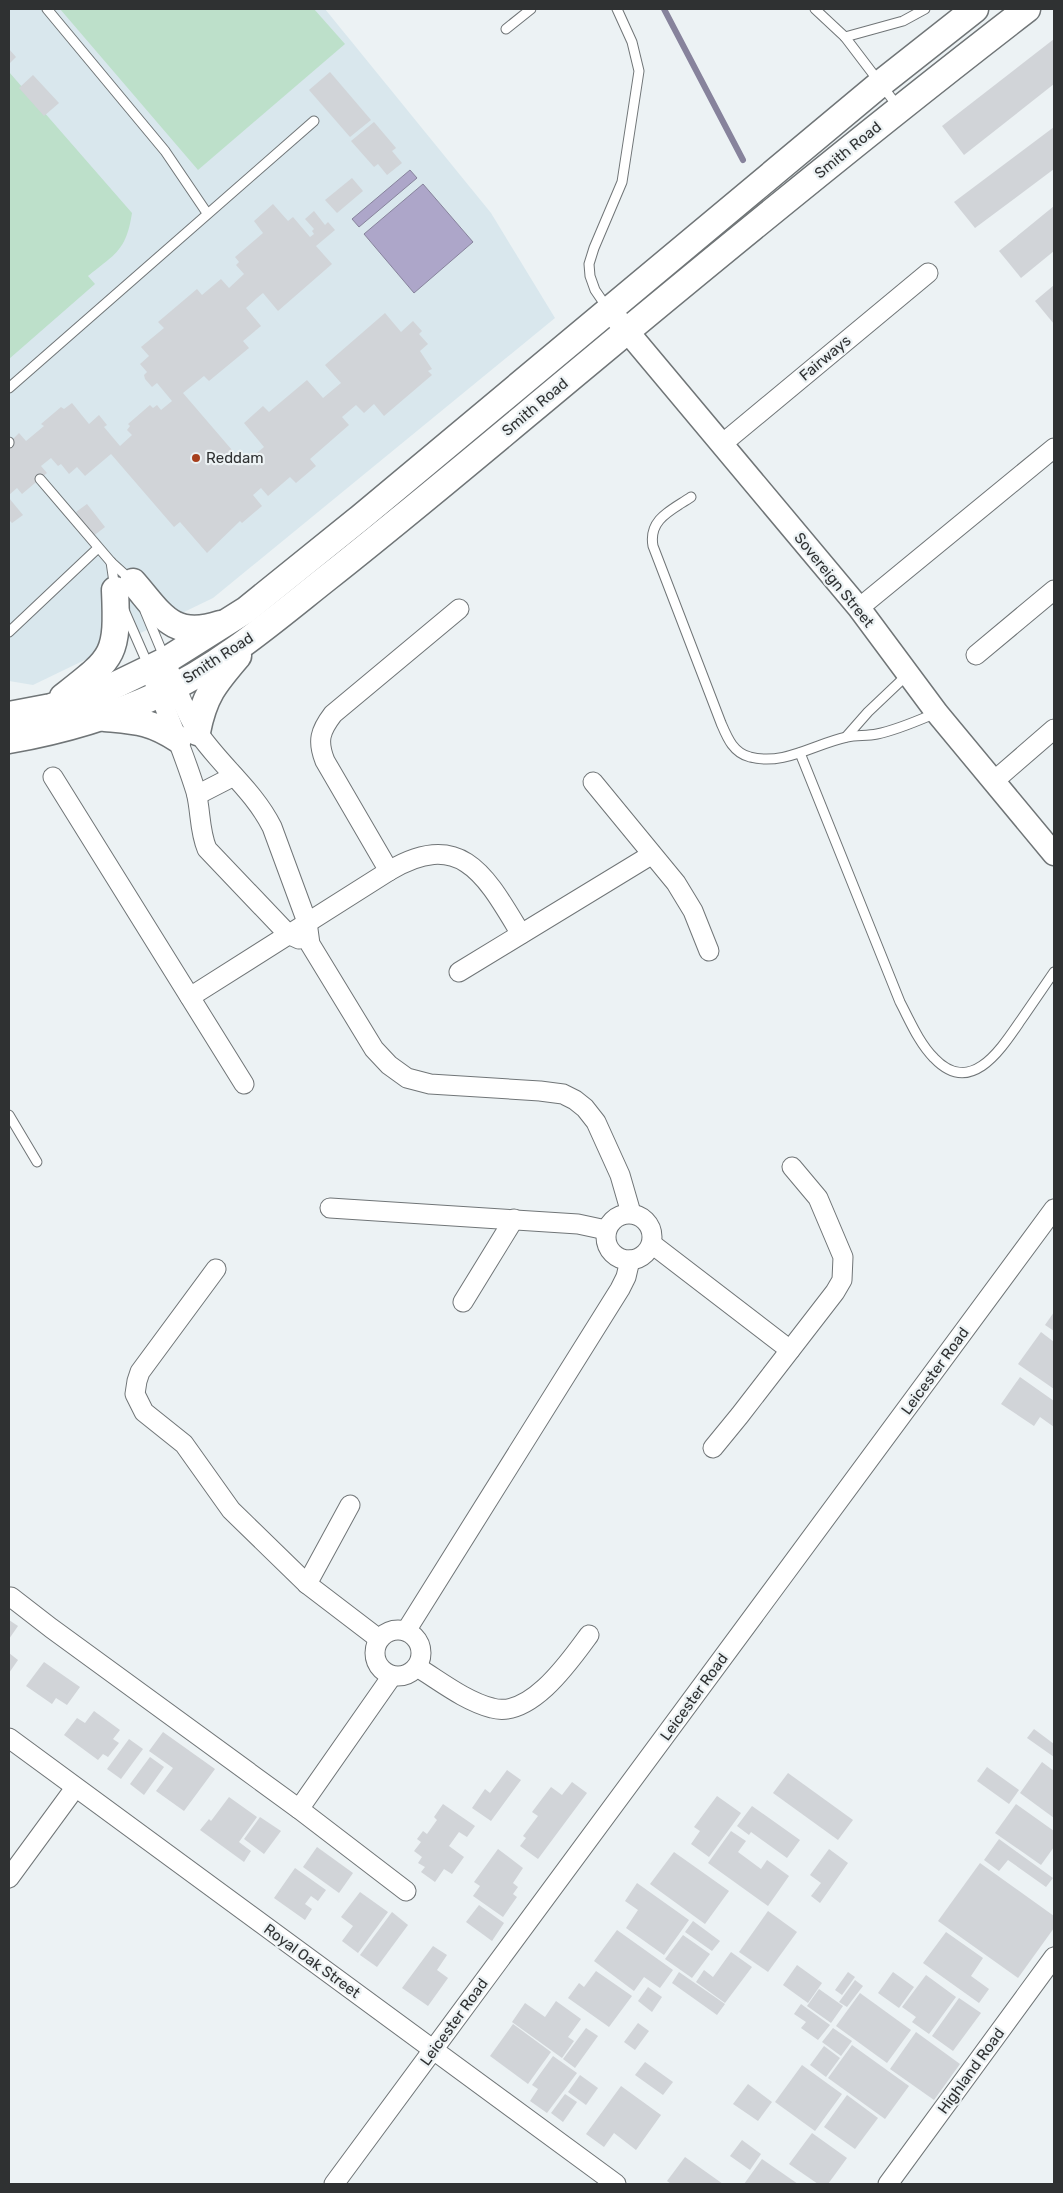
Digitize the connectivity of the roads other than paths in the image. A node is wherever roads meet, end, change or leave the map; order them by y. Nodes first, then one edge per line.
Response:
1 (48, 9) edge
2 (530, 9) edge
3 (617, 9) edge
4 (815, 9) edge
5 (925, 9) edge
6 (975, 9) edge
7 (1027, 9) edge
8 (506, 29) dead end
9 (845, 37) junction
10 (880, 84) junction
11 (899, 108) junction
12 (314, 121) dead end
13 (207, 213) junction
14 (928, 273) dead end
15 (609, 310) junction
16 (627, 330) junction
17 (9, 388) edge
18 (722, 444) junction
19 (1054, 448) edge
20 (40, 480) dead end
21 (691, 497) dead end
22 (98, 548) junction
23 (111, 562) junction
24 (124, 586) junction
25 (1054, 590) edge
26 (859, 608) junction
27 (459, 609) dead end
28 (232, 619) junction
29 (260, 631) junction
30 (9, 632) edge
31 (976, 655) dead end
32 (157, 665) junction
33 (908, 674) junction
34 (168, 690) junction
35 (51, 707) junction
36 (937, 713) junction
37 (9, 715) edge
38 (102, 718) junction
39 (1054, 729) edge
40 (187, 735) junction
41 (846, 738) junction
42 (9, 740) edge
43 (800, 753) junction
44 (234, 776) junction
45 (53, 777) dead end
46 (994, 781) junction
47 (592, 782) dead end
48 (197, 795) junction
49 (1054, 854) edge
50 (651, 855) junction
51 (389, 870) junction
52 (307, 922) junction
53 (288, 934) junction
54 (521, 934) junction
55 (310, 944) junction
56 (709, 951) dead end
57 (459, 972) dead end
58 (1054, 972) edge
59 (190, 997) junction
60 (244, 1084) dead end
61 (9, 1115) edge
62 (37, 1162) dead end
63 (792, 1166) dead end
64 (330, 1208) dead end
65 (1054, 1209) edge
66 (630, 1213) junction
67 (514, 1219) junction
68 (606, 1230) junction
69 (652, 1244) junction
70 (630, 1260) junction
71 (216, 1269) dead end
72 (464, 1302) dead end
73 (790, 1350) junction
74 (713, 1448) dead end
75 (350, 1506) dead end
76 (307, 1584) junction
77 (11, 1597) dead end
78 (406, 1631) junction
79 (589, 1635) dead end
80 (379, 1639) junction
81 (417, 1667) junction
82 (392, 1676) junction
83 (9, 1738) edge
84 (75, 1788) junction
85 (299, 1809) junction
86 (9, 1878) edge
87 (406, 1891) dead end
88 (1054, 1958) edge
89 (434, 2050) junction
90 (334, 2184) edge
91 (616, 2184) edge
92 (888, 2184) edge

1 - 13 lane
2 - 8 lane
3 - 15 lane
4 - 9 lane
5 - 9 lane
6 - 10 main road, Smith Road
7 - 11 main road, Smith Road
9 - 10 lane
10 - 11 lane
10 - 15 main road, Smith Road
11 - 16 main road, Smith Road
12 - 13 lane
13 - 17 lane
14 - 18 street, Fairways
15 - 16 street, Sovereign Street
15 - 28 main road, Smith Road
16 - 18 street, Sovereign Street
16 - 29 main road, Smith Road
18 - 26 street, Sovereign Street
19 - 26 street
20 - 22 lane
21 - 43 lane
22 - 23 lane
22 - 30 lane
23 - 24 lane
23 - 24 lane
24 - 28 main road
24 - 32 lane
24 - 32 lane
24 - 35 main road
25 - 31 street
26 - 33 street, Sovereign Street
27 - 51 street
28 - 32 main road, Smith Road
29 - 34 main road, Smith Road
29 - 40 main road
32 - 34 street
32 - 35 main road, Smith Road
33 - 36 street, Sovereign Street
33 - 41 lane
34 - 38 main road, Smith Road
34 - 40 street
35 - 37 main road, Smith Road
36 - 41 lane
36 - 46 street, Sovereign Street
38 - 40 main road
38 - 42 main road, Smith Road
39 - 46 street
40 - 44 street
40 - 48 street
41 - 43 lane
43 - 58 lane
44 - 48 street
44 - 52 street
45 - 59 street
46 - 49 street, Sovereign Street
47 - 50 street
48 - 53 street
50 - 54 street
50 - 56 street
51 - 52 street
51 - 54 street
52 - 53 street
52 - 55 street
53 - 55 street
53 - 59 street
54 - 57 street
55 - 66 street
59 - 60 street
61 - 62 lane
63 - 73 street
64 - 67 street
65 - 89 street, Leicester Road
66 - 68 street
66 - 69 street
67 - 68 street
67 - 72 street
68 - 70 street
69 - 70 street
69 - 73 street
70 - 78 street
71 - 76 street
73 - 74 street
75 - 76 street
76 - 80 street
77 - 85 street
78 - 80 street
78 - 81 street
79 - 81 street
80 - 82 street
81 - 82 street
82 - 85 street
83 - 84 street, Royal Oak Street
84 - 86 street
84 - 89 street, Royal Oak Street
85 - 87 street
88 - 92 street, Highland Road
89 - 90 street, Leicester Road
89 - 91 street, Royal Oak Street

